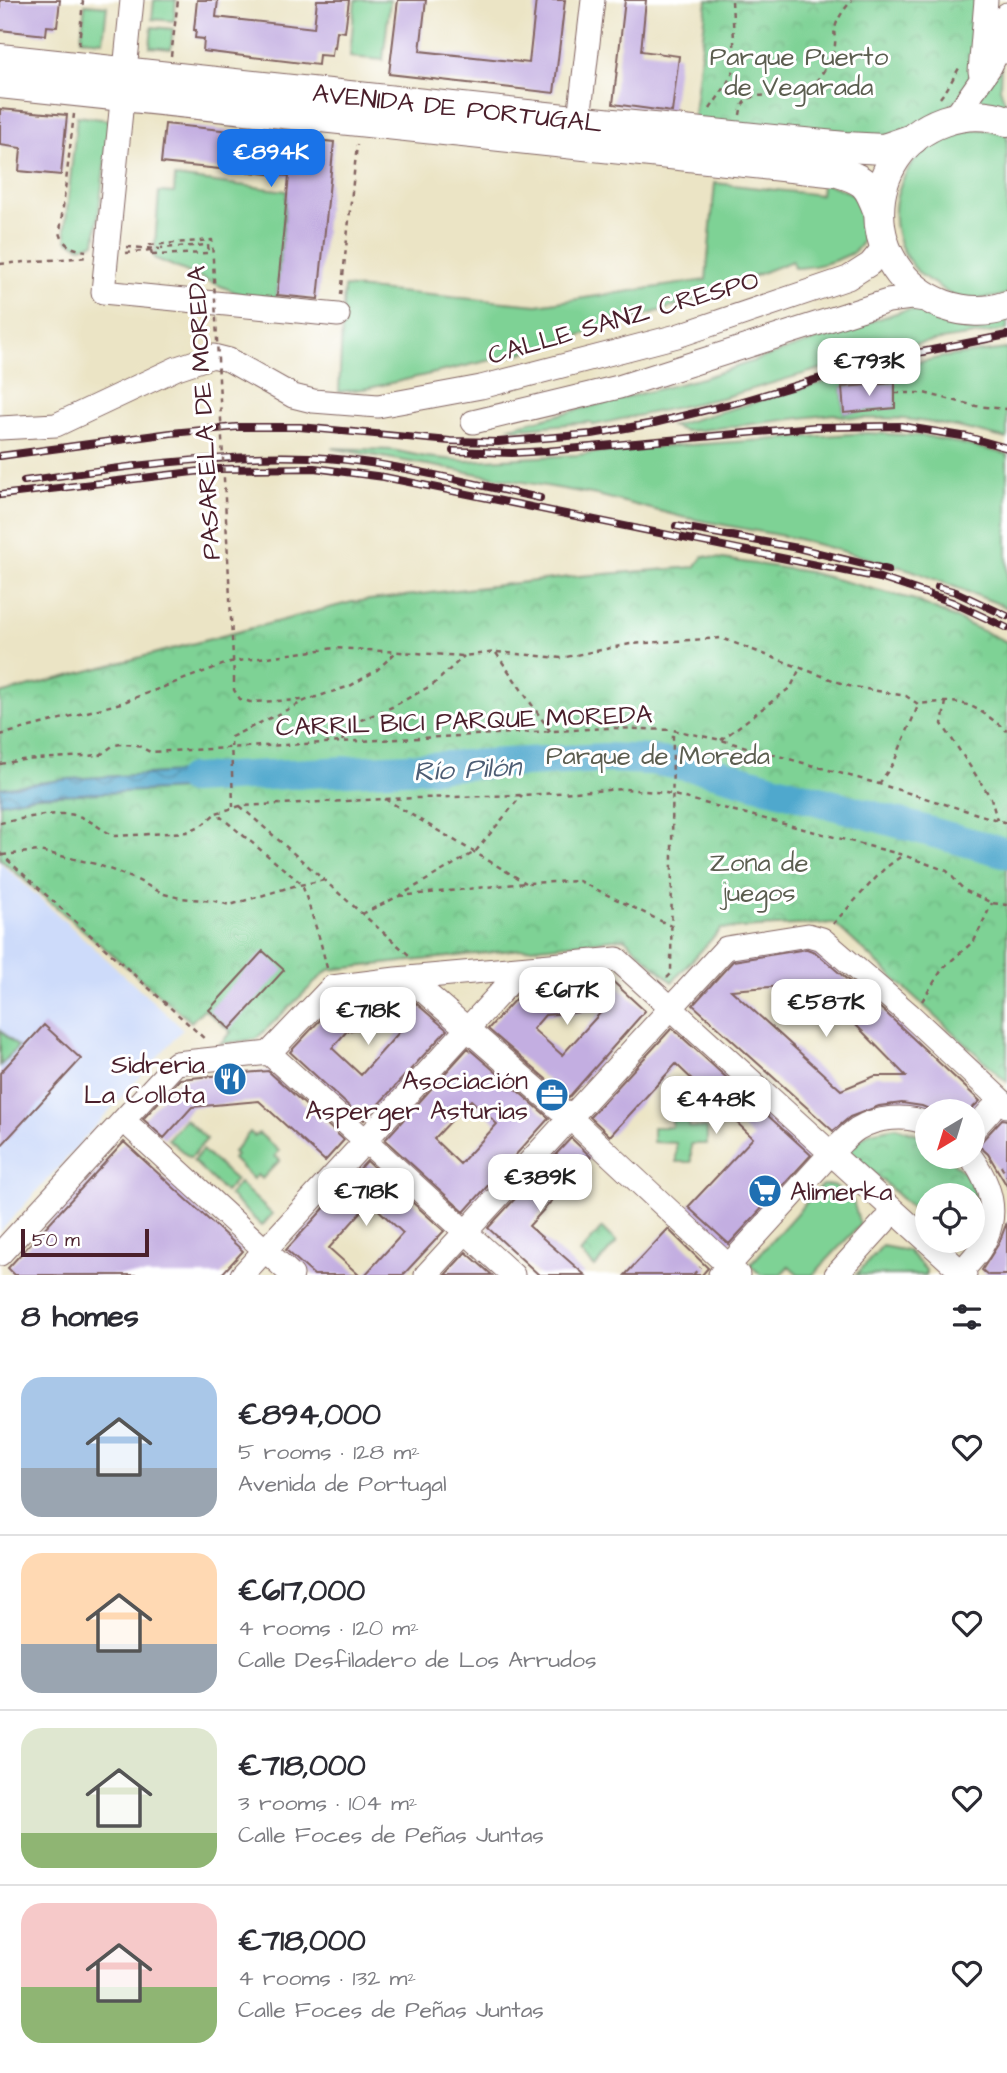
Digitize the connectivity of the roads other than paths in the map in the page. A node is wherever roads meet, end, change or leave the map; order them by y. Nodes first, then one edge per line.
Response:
1 (132, 0) edge
2 (593, 0) edge
3 (986, 0) edge
4 (1007, 14) edge
5 (1004, 38) junction
6 (0, 59) edge
7 (1007, 65) edge
8 (0, 83) edge
9 (123, 84) junction
10 (978, 85) junction
11 (947, 108) junction
12 (1007, 121) edge
13 (577, 132) junction
14 (913, 139) junction
15 (878, 210) junction
16 (884, 247) junction
17 (856, 274) junction
18 (921, 292) junction
19 (1007, 306) edge
20 (338, 316) road end
21 (472, 422) dead end
22 (0, 428) edge
23 (523, 968) junction
24 (416, 978) junction
25 (670, 1008) junction
26 (468, 1030) junction
27 (270, 1053) junction
28 (999, 1108) edge
29 (569, 1119) junction
30 (915, 1119) edge
31 (985, 1120) edge
32 (133, 1129) dead end
33 (836, 1149) junction
34 (979, 1169) edge
35 (884, 1222) dead end
36 (467, 1231) junction
37 (264, 1250) junction
38 (0, 1254) edge
39 (964, 1271) edge
40 (729, 1272) edge
41 (242, 1275) edge
42 (292, 1275) edge
43 (426, 1275) edge
44 (513, 1275) edge
45 (836, 1275) edge

1 - 9 street
2 - 13 street
3 - 10 street
4 - 5 street
5 - 7 street
5 - 10 street
6 - 9 main road, AVENIDA DE PORTUGAL
8 - 9 main road, AVENIDA DE PORTUGAL
9 - 13 main road, AVENIDA DE PORTUGAL
9 - 20 street
10 - 11 street
11 - 12 main road
11 - 14 main road
13 - 14 main road, AVENIDA DE PORTUGAL
13 - 15 main road, AVENIDA DE PORTUGAL
14 - 15 main road
15 - 16 main road
16 - 17 street, CALLE SANZ CRESPO
16 - 18 main road
17 - 18 street
17 - 22 street, CALLE SANZ CRESPO
18 - 19 main road
18 - 21 street
23 - 24 street
23 - 25 street
23 - 26 street
24 - 26 street
24 - 27 street
25 - 28 street
25 - 29 street
25 - 33 street
26 - 29 street
26 - 37 street
27 - 36 street
27 - 38 street
28 - 31 street
29 - 36 street
29 - 40 street
30 - 33 street
32 - 37 street
33 - 39 street
33 - 40 street
34 - 39 street
35 - 45 street
36 - 43 street
36 - 44 street
37 - 41 street
37 - 42 street

